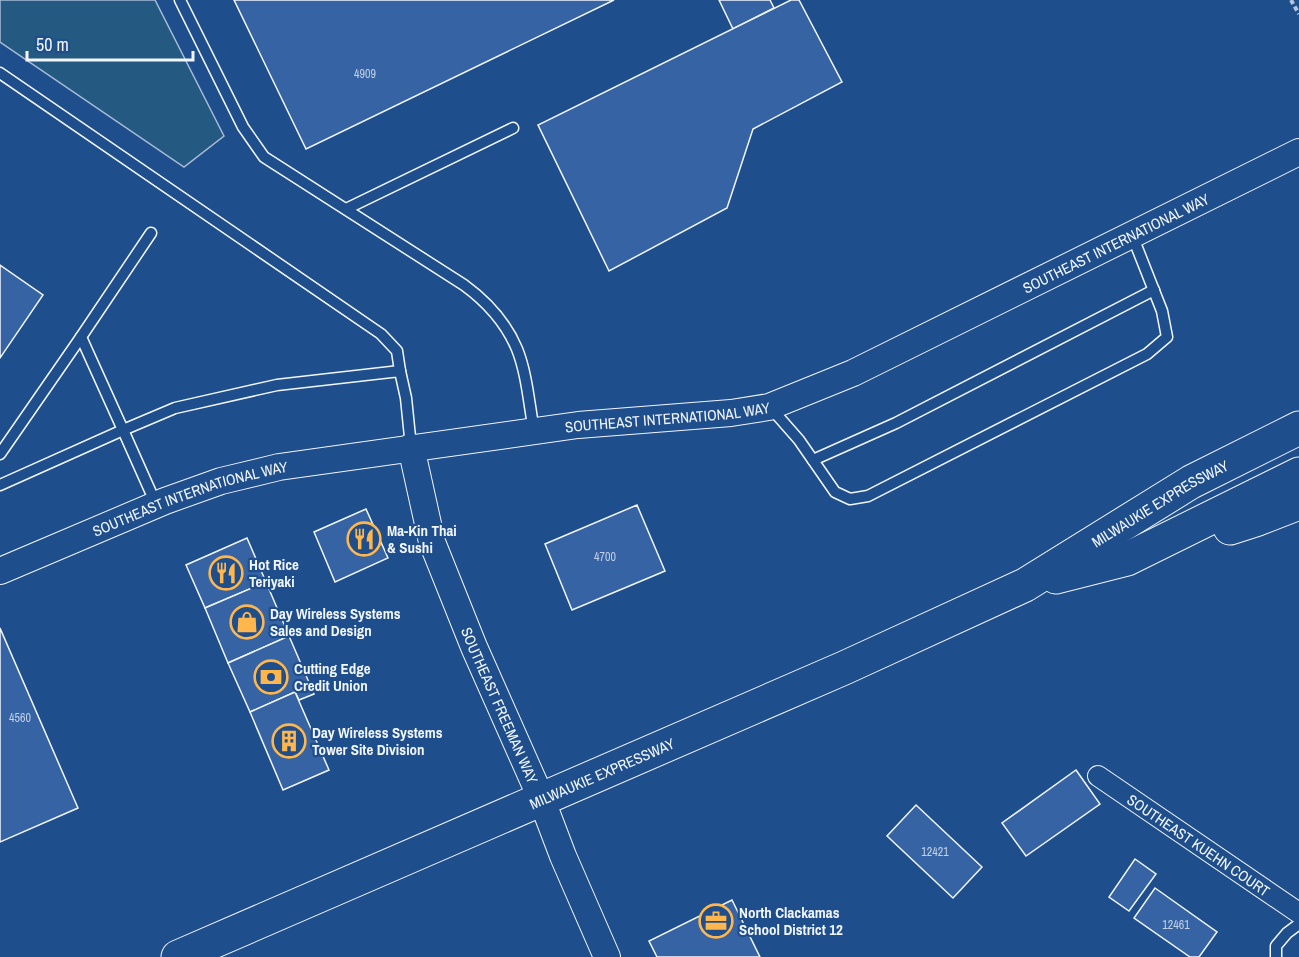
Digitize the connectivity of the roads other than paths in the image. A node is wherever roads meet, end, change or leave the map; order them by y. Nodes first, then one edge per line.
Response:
1 (180, 0) edge
2 (0, 73) edge
3 (513, 128) dead end
4 (1299, 152) edge
5 (346, 210) junction
6 (151, 233) dead end
7 (1132, 235) junction
8 (1154, 290) junction
9 (81, 337) junction
10 (400, 371) junction
11 (769, 407) junction
12 (1299, 428) edge
13 (123, 430) junction
14 (534, 431) junction
15 (411, 447) junction
16 (0, 454) edge
17 (813, 460) junction
18 (1299, 474) edge
19 (0, 485) edge
20 (1299, 502) edge
21 (156, 504) junction
22 (1127, 559) junction
23 (0, 571) edge
24 (1025, 585) junction
25 (1098, 776) dead end
26 (541, 798) junction
27 (1299, 913) edge
28 (1299, 924) edge
29 (178, 957) edge
30 (608, 957) edge
31 (1275, 957) edge

1 - 5 lane
2 - 10 lane
3 - 5 lane
4 - 7 street, SOUTHEAST INTERNATIONAL WAY
5 - 14 lane
6 - 9 lane
7 - 8 lane
7 - 11 street, SOUTHEAST INTERNATIONAL WAY
8 - 17 lane
8 - 17 lane
9 - 13 lane
9 - 16 lane
10 - 13 lane
10 - 15 lane
11 - 14 street, SOUTHEAST INTERNATIONAL WAY
11 - 17 lane
12 - 24 highway, MILWAUKIE EXPRESSWAY
13 - 19 lane
13 - 21 lane
14 - 15 street, SOUTHEAST INTERNATIONAL WAY
15 - 21 street, SOUTHEAST INTERNATIONAL WAY
15 - 26 street, SOUTHEAST FREEMAN WAY
18 - 22 highway, MILWAUKIE EXPRESSWAY
20 - 22 highway
21 - 23 street, SOUTHEAST INTERNATIONAL WAY
22 - 24 highway, MILWAUKIE EXPRESSWAY
24 - 26 highway, MILWAUKIE EXPRESSWAY
25 - 27 street, SOUTHEAST KUEHN COURT
26 - 29 highway, MILWAUKIE EXPRESSWAY
26 - 30 street, SOUTHEAST FREEMAN WAY
28 - 31 lane

